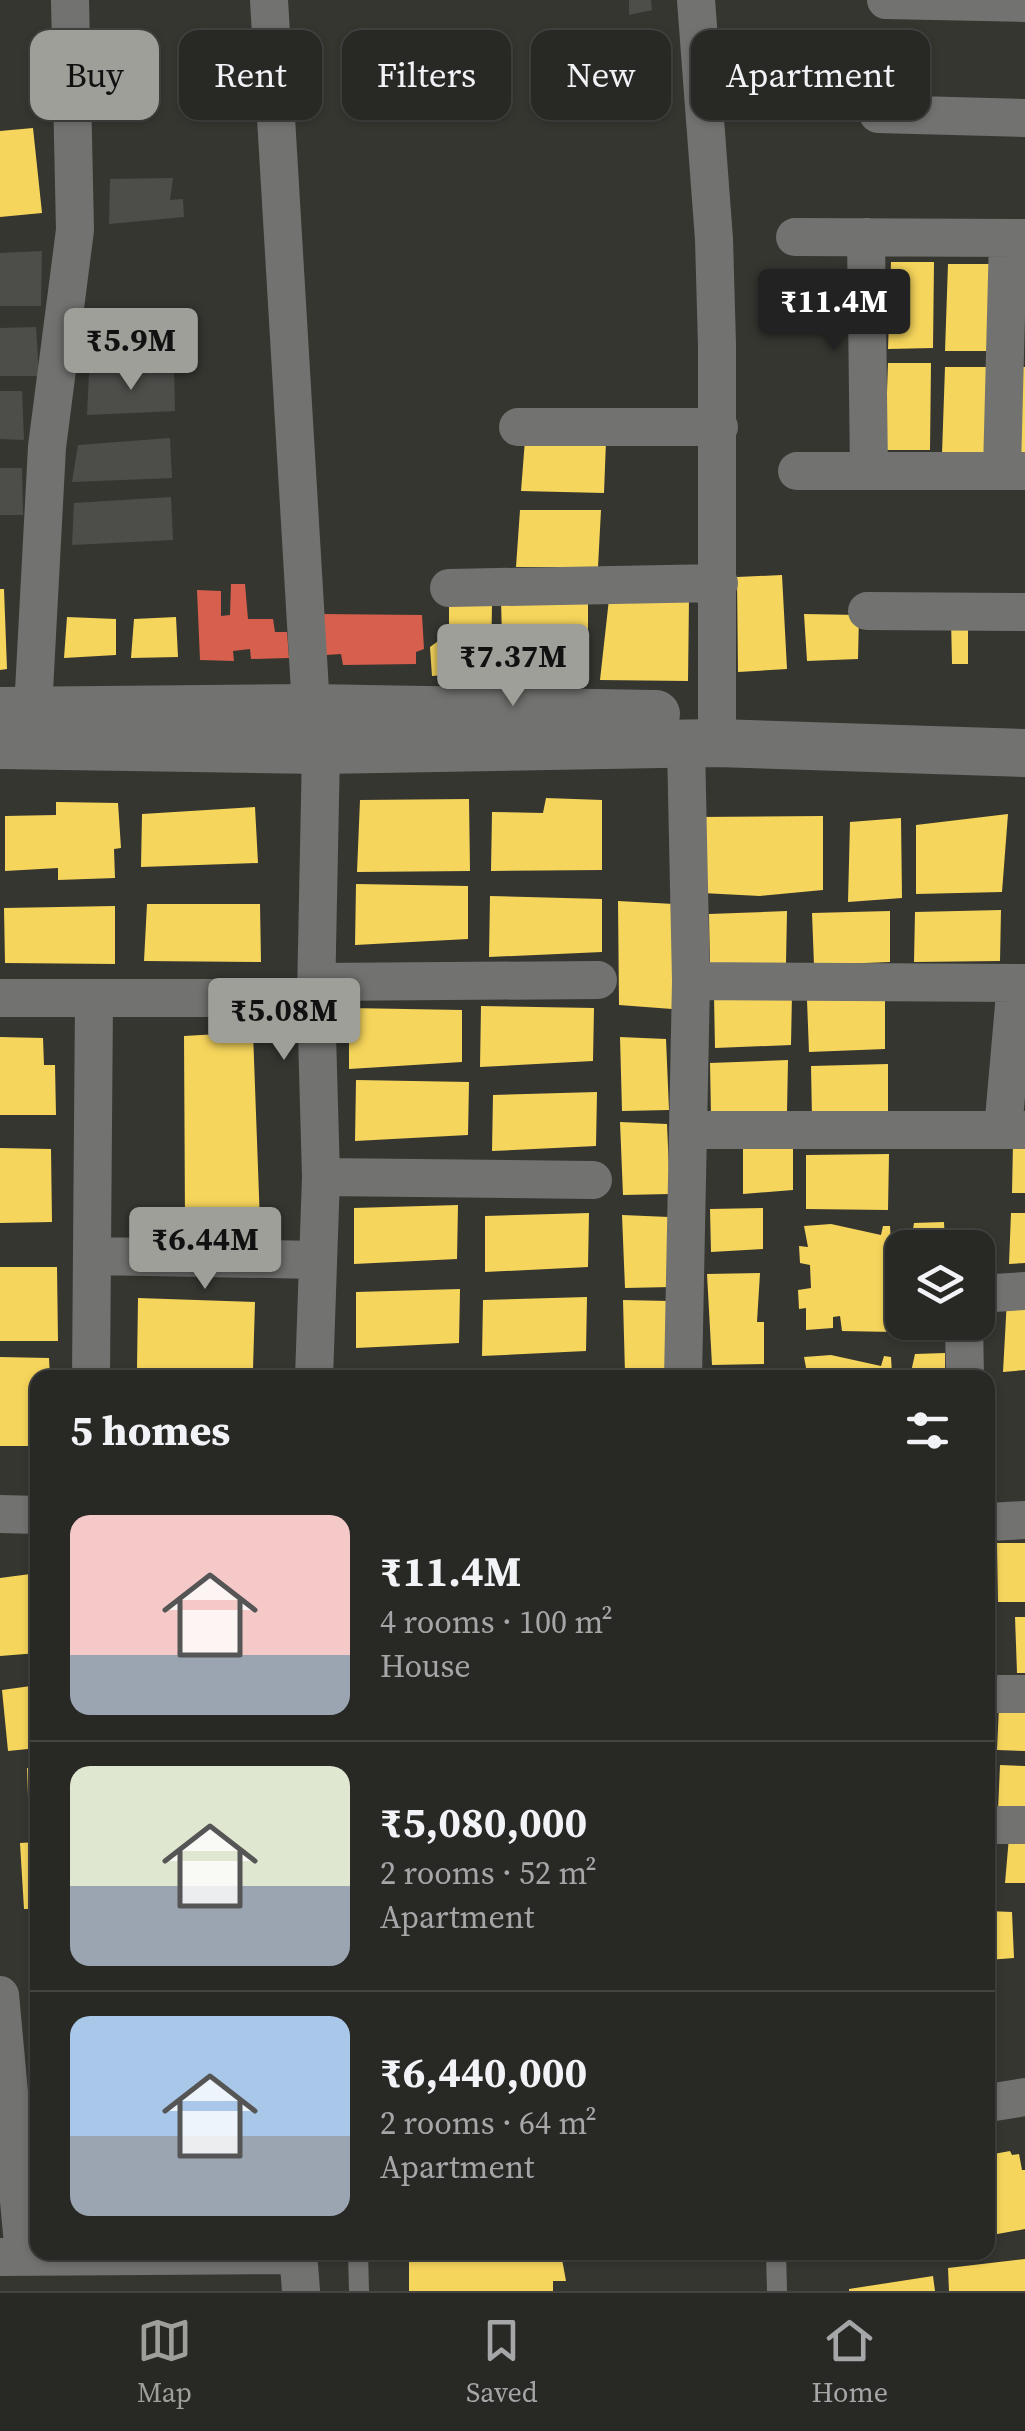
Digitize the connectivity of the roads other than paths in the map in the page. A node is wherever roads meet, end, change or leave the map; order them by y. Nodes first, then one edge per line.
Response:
1 (70, 0) edge
2 (269, 0) edge
3 (696, 0) edge
4 (886, 0) edge
5 (1025, 3) edge
6 (930, 115) edge
7 (1025, 118) edge
8 (795, 237) dead end
9 (866, 237) junction
10 (1017, 238) edge
11 (719, 427) junction
12 (518, 428) dead end
13 (869, 469) junction
14 (1014, 470) edge
15 (797, 471) dead end
16 (719, 583) junction
17 (449, 588) dead end
18 (867, 611) dead end
19 (1025, 612) edge
20 (17, 711) edge
21 (1025, 725) edge
22 (316, 729) junction
23 (707, 735) junction
24 (0, 745) edge
25 (1025, 753) edge
26 (598, 980) dead end
27 (691, 981) junction
28 (1021, 983) edge
29 (316, 990) junction
30 (0, 998) edge
31 (94, 998) junction
32 (689, 1130) junction
33 (1014, 1130) edge
34 (322, 1177) junction
35 (592, 1180) dead end
36 (94, 1256) junction
37 (317, 1260) junction
38 (1025, 1291) edge
39 (995, 1293) edge
40 (964, 1340) edge
41 (91, 1370) edge
42 (314, 1370) edge
43 (683, 1370) edge
44 (964, 1370) edge
45 (0, 1514) edge
46 (30, 1515) edge
47 (1025, 1520) edge
48 (995, 1522) edge
49 (995, 1694) edge
50 (1025, 1694) edge
51 (995, 1825) edge
52 (1025, 1825) edge
53 (0, 1995) edge
54 (1025, 2098) edge
55 (995, 2101) edge
56 (12, 2256) edge
57 (127, 2260) edge
58 (358, 2260) edge
59 (776, 2260) edge
60 (299, 2266) edge
61 (360, 2291) edge
62 (777, 2291) edge

1 - 20 street
2 - 22 street
3 - 11 street
4 - 5 street
6 - 7 street
8 - 9 street
9 - 10 street
9 - 13 street
10 - 14 street
11 - 12 street
11 - 16 street
13 - 14 street
13 - 15 street
16 - 17 street
16 - 23 street
18 - 19 street
20 - 22 street
21 - 23 street
22 - 23 street
22 - 24 street
22 - 29 street
23 - 25 street
23 - 27 street
26 - 29 street
27 - 28 street
27 - 32 street
28 - 33 street
29 - 31 street
29 - 34 street
30 - 31 street
31 - 36 street
32 - 33 street
32 - 43 street
34 - 35 street
34 - 37 street
36 - 37 street
36 - 41 street
37 - 42 street
38 - 39 street
40 - 44 street
45 - 46 street
47 - 48 street
49 - 50 street
51 - 52 street
53 - 56 street
54 - 55 street
57 - 60 street
58 - 61 lane
59 - 62 lane

